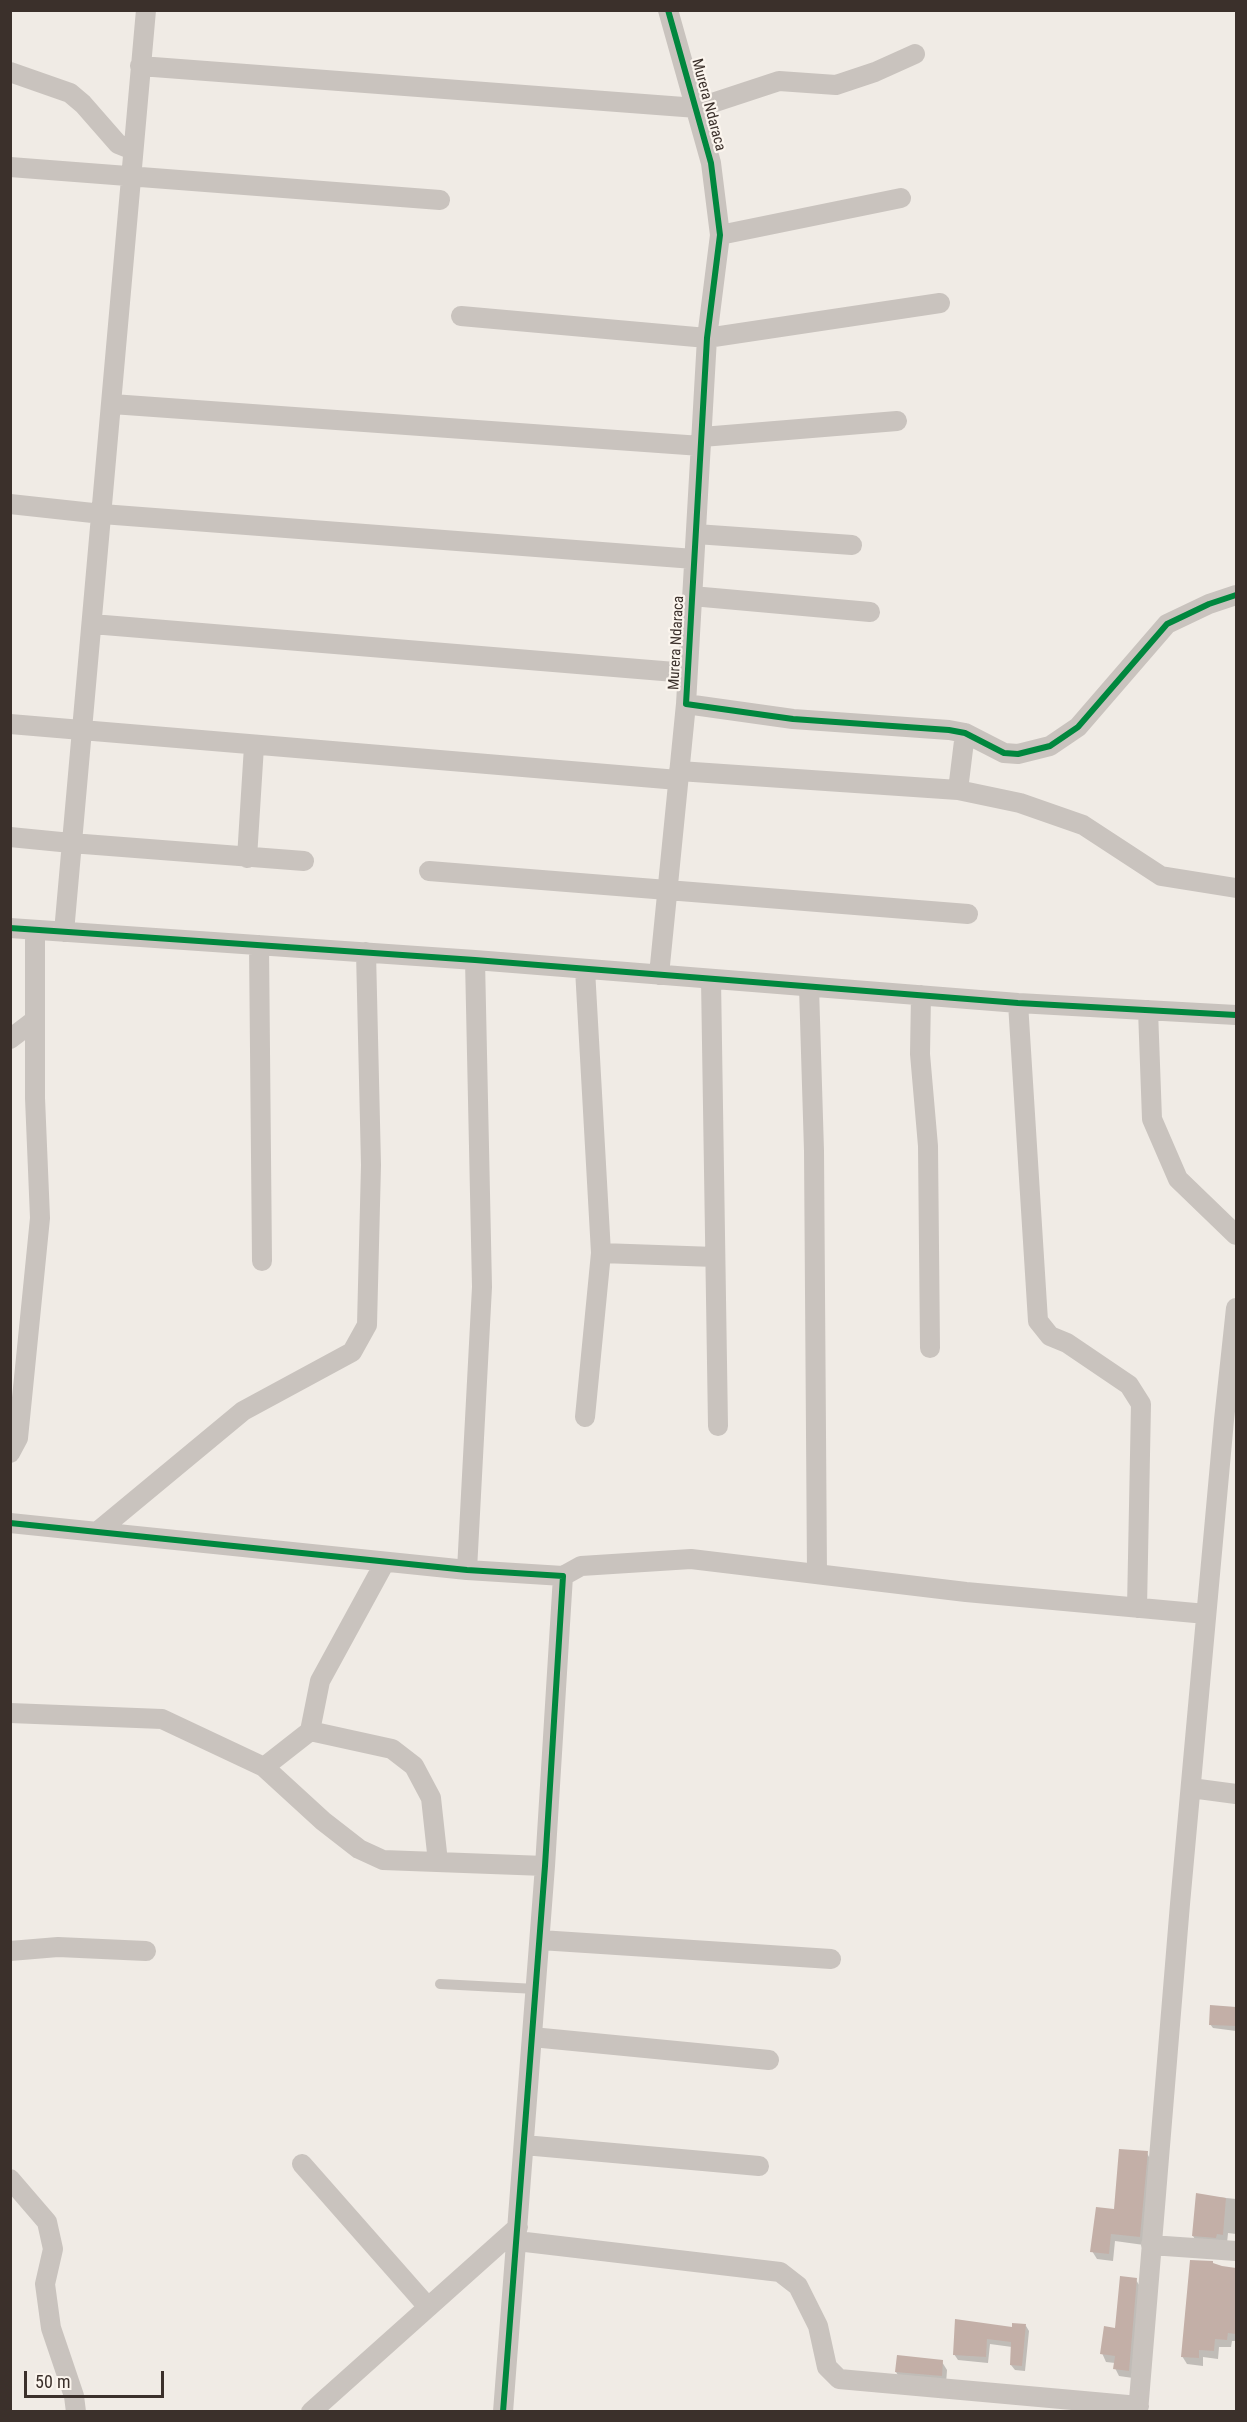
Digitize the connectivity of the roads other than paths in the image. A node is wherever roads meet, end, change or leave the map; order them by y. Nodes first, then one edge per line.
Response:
1 (146, 10) edge
2 (668, 10) edge
3 (915, 54) dead end
4 (140, 66) junction
5 (10, 72) edge
6 (697, 108) junction
7 (133, 150) junction
8 (10, 167) edge
9 (131, 175) junction
10 (901, 198) dead end
11 (440, 200) dead end
12 (720, 235) junction
13 (940, 303) dead end
14 (461, 316) dead end
15 (707, 339) junction
16 (112, 404) junction
17 (897, 421) dead end
18 (701, 442) junction
19 (10, 504) edge
20 (102, 514) junction
21 (696, 534) junction
22 (852, 545) dead end
23 (694, 559) junction
24 (1236, 595) edge
25 (692, 596) junction
26 (870, 612) dead end
27 (92, 624) junction
28 (687, 673) junction
29 (686, 704) junction
30 (10, 724) edge
31 (82, 731) junction
32 (965, 733) junction
33 (254, 746) junction
34 (678, 775) junction
35 (958, 790) junction
36 (10, 837) edge
37 (71, 843) junction
38 (247, 858) junction
39 (304, 861) dead end
40 (429, 871) dead end
41 (667, 888) junction
42 (1236, 888) edge
43 (968, 914) dead end
44 (10, 928) edge
45 (35, 930) junction
46 (64, 932) junction
47 (259, 945) junction
48 (366, 952) junction
49 (475, 960) junction
50 (585, 969) junction
51 (659, 975) junction
52 (711, 979) junction
53 (808, 987) junction
54 (921, 996) junction
55 (1018, 1003) junction
56 (1148, 1010) junction
57 (1236, 1015) edge
58 (35, 1020) junction
59 (10, 1040) edge
60 (1236, 1235) edge
61 (601, 1253) junction
62 (715, 1257) junction
63 (262, 1261) dead end
64 (1236, 1308) edge
65 (930, 1348) dead end
66 (10, 1351) edge
67 (1234, 1351) edge
68 (24, 1373) junction
69 (585, 1417) dead end
70 (718, 1426) dead end
71 (10, 1454) edge
72 (1228, 1459) edge
73 (10, 1523) edge
74 (98, 1532) junction
75 (385, 1562) junction
76 (467, 1570) junction
77 (817, 1574) junction
78 (563, 1576) junction
79 (1137, 1608) junction
80 (1206, 1614) junction
81 (10, 1713) edge
82 (310, 1731) junction
83 (264, 1767) junction
84 (1191, 1788) junction
85 (1236, 1794) edge
86 (438, 1862) junction
87 (545, 1866) junction
88 (540, 1940) junction
89 (10, 1951) edge
90 (146, 1951) dead end
91 (831, 1959) dead end
92 (440, 1984) dead end
93 (536, 1989) junction
94 (532, 2037) junction
95 (769, 2060) dead end
96 (524, 2145) junction
97 (302, 2164) dead end
98 (759, 2166) dead end
99 (10, 2179) edge
100 (517, 2234) junction
101 (1150, 2245) junction
102 (1236, 2251) edge
103 (428, 2307) junction
104 (1138, 2409) edge
105 (76, 2412) edge
106 (311, 2412) edge
107 (503, 2412) edge

1 - 4 street
2 - 6 street, Murera Ndaraca
3 - 6 street
4 - 6 street
4 - 7 street
5 - 7 street
6 - 12 street, Murera Ndaraca
7 - 9 street
8 - 9 street
9 - 11 street
9 - 16 street
10 - 12 street
12 - 15 street, Murera Ndaraca
13 - 15 street
14 - 15 street
15 - 18 street, Murera Ndaraca
16 - 18 street
16 - 20 street
17 - 18 street
18 - 21 street, Murera Ndaraca
19 - 20 street
20 - 23 street
20 - 27 street
21 - 22 street
21 - 23 street, Murera Ndaraca
23 - 25 street, Murera Ndaraca
24 - 32 street, Murera Ndaraca
25 - 26 street
25 - 28 street, Murera Ndaraca
27 - 28 street
27 - 31 street
28 - 29 street, Murera Ndaraca
29 - 32 street, Murera Ndaraca
29 - 34 street
30 - 31 street
31 - 33 street
31 - 37 street
32 - 35 street
33 - 34 street
33 - 38 street
34 - 35 street
34 - 41 street
35 - 42 street
36 - 37 street
37 - 38 street
37 - 46 street
38 - 39 street
40 - 41 street
41 - 43 street
41 - 51 street
44 - 45 street
45 - 46 street
45 - 58 street
46 - 47 street
47 - 48 street
47 - 63 street
48 - 49 street
48 - 74 street
49 - 50 street
49 - 76 street
50 - 51 street
50 - 61 street
51 - 52 street
52 - 53 street
52 - 62 street
53 - 54 street
53 - 77 street
54 - 55 street
54 - 65 street
55 - 56 street
55 - 79 street
56 - 57 street
56 - 60 street
58 - 59 street
58 - 68 street
61 - 62 street
61 - 69 street
62 - 70 street
64 - 67 street
66 - 68 street
67 - 72 street
68 - 71 street
72 - 80 street
73 - 74 street
74 - 75 street
75 - 76 street
75 - 82 street
76 - 78 street
77 - 78 street
77 - 79 street
78 - 87 street
79 - 80 street
80 - 84 street
81 - 83 street
82 - 83 street
82 - 86 street
83 - 86 street
84 - 85 street
84 - 101 street
86 - 87 street
87 - 88 street
88 - 91 street
88 - 93 street
89 - 90 street
92 - 93 lane
93 - 94 street
94 - 95 street
94 - 96 street
96 - 98 street
96 - 100 street
97 - 103 street
99 - 105 street
100 - 103 street
100 - 104 street
100 - 107 street
101 - 102 street
101 - 104 street
103 - 106 street

